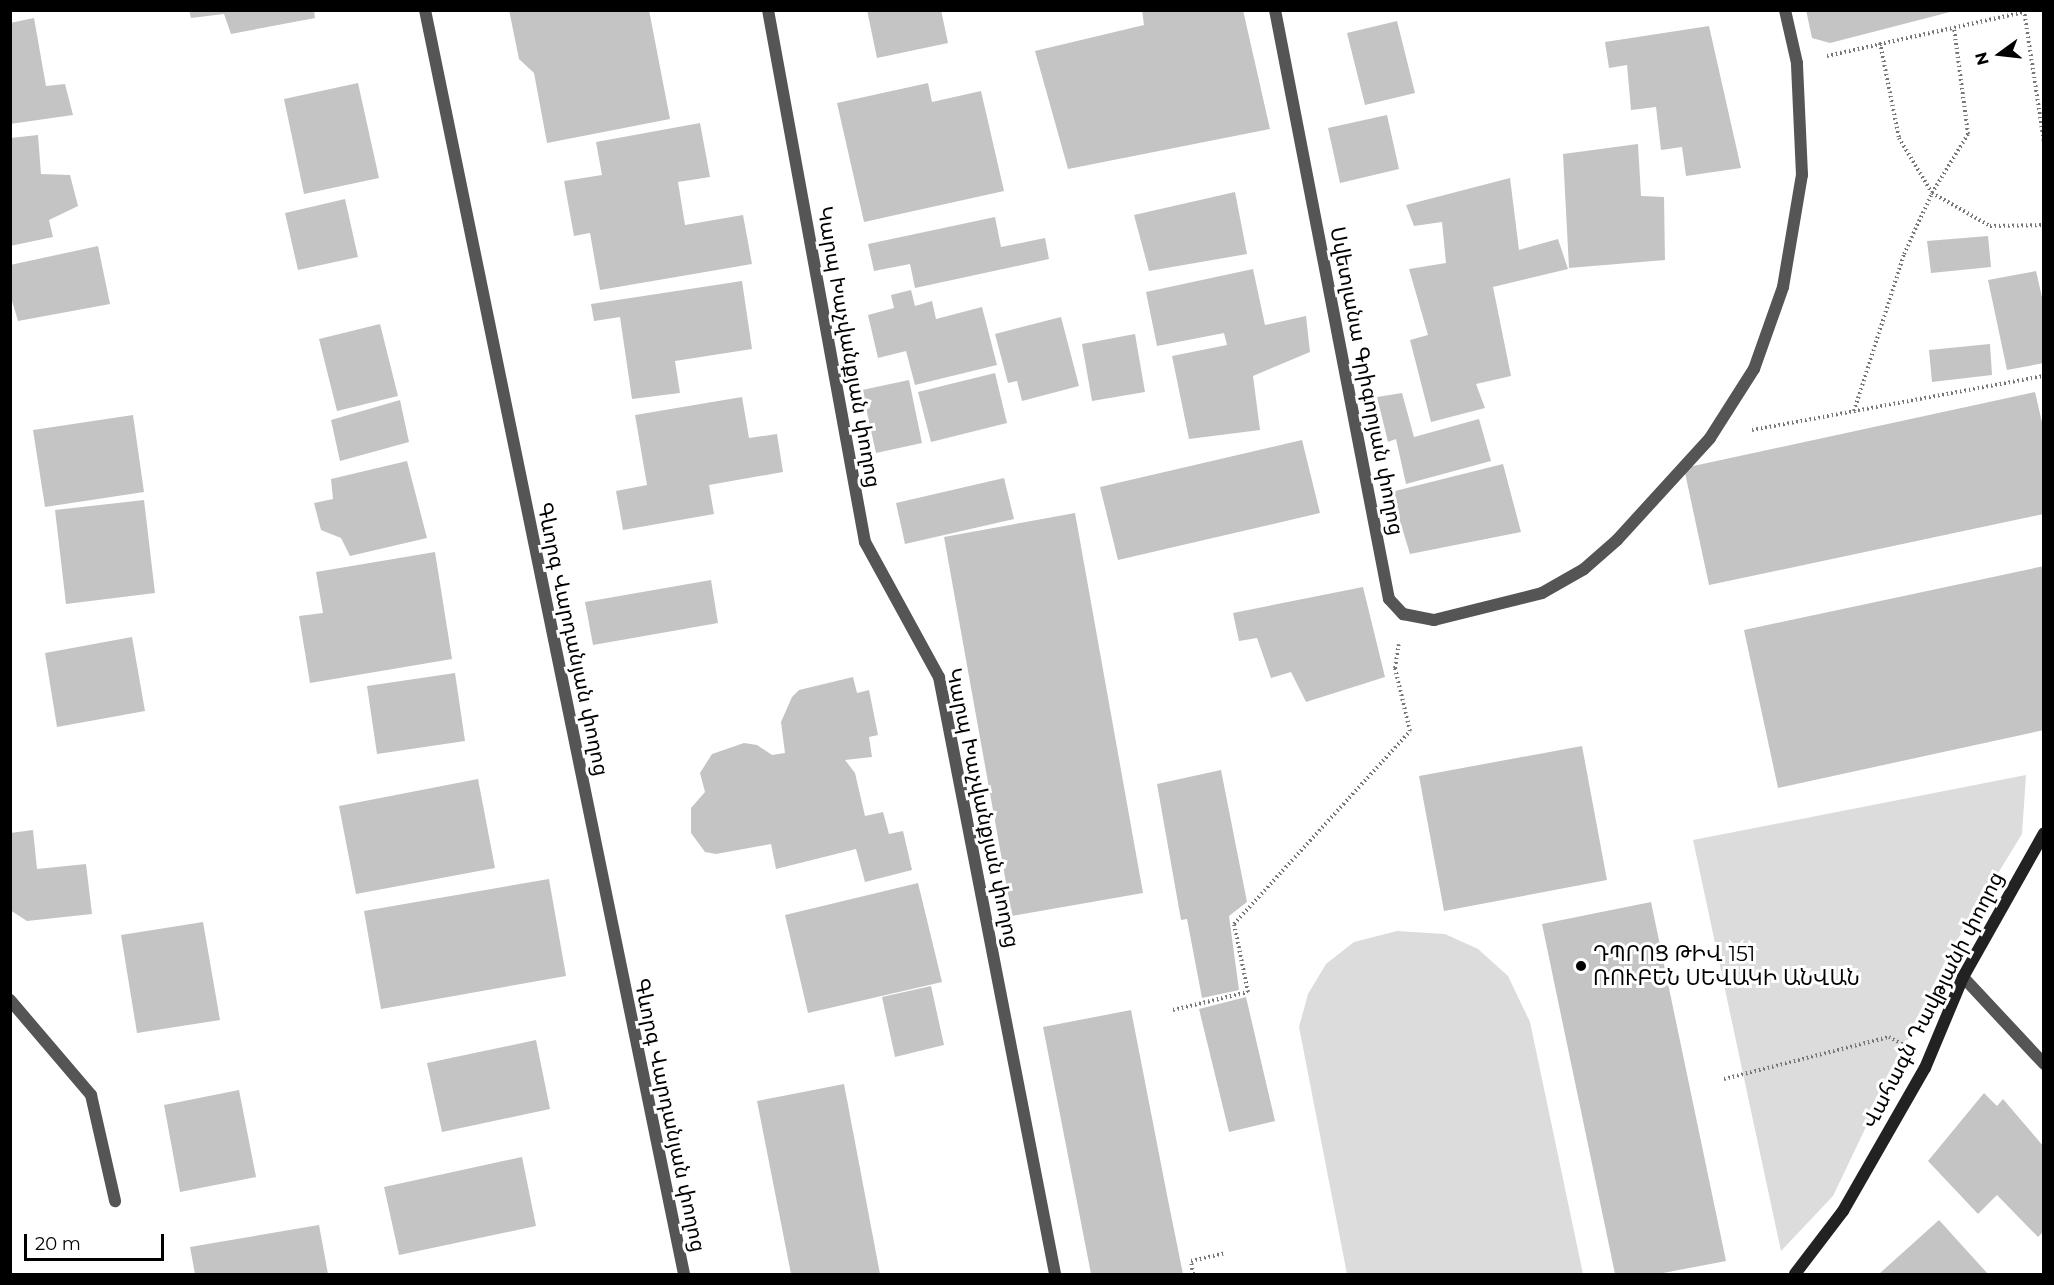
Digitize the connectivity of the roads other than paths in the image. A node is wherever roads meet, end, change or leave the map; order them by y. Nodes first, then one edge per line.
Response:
1 (425, 10) edge
2 (768, 10) edge
3 (1275, 10) edge
4 (1785, 10) edge
5 (2043, 833) edge
6 (1964, 976) junction
7 (10, 1000) edge
8 (2043, 1064) edge
9 (115, 1201) dead end
10 (684, 1275) edge
11 (1055, 1275) edge
12 (1795, 1275) edge

1 - 10 street, Գևորգ Վարդանյան փողոց
2 - 11 street, Կարպ Խաչվանքյան փողոց
3 - 4 street, Սվետլանա Գրիգորյան փողոց
5 - 6 street, Վահագն Դավթյանի փողոց
6 - 8 street
6 - 12 street, Վահագն Դավթյանի փողոց
7 - 9 street

